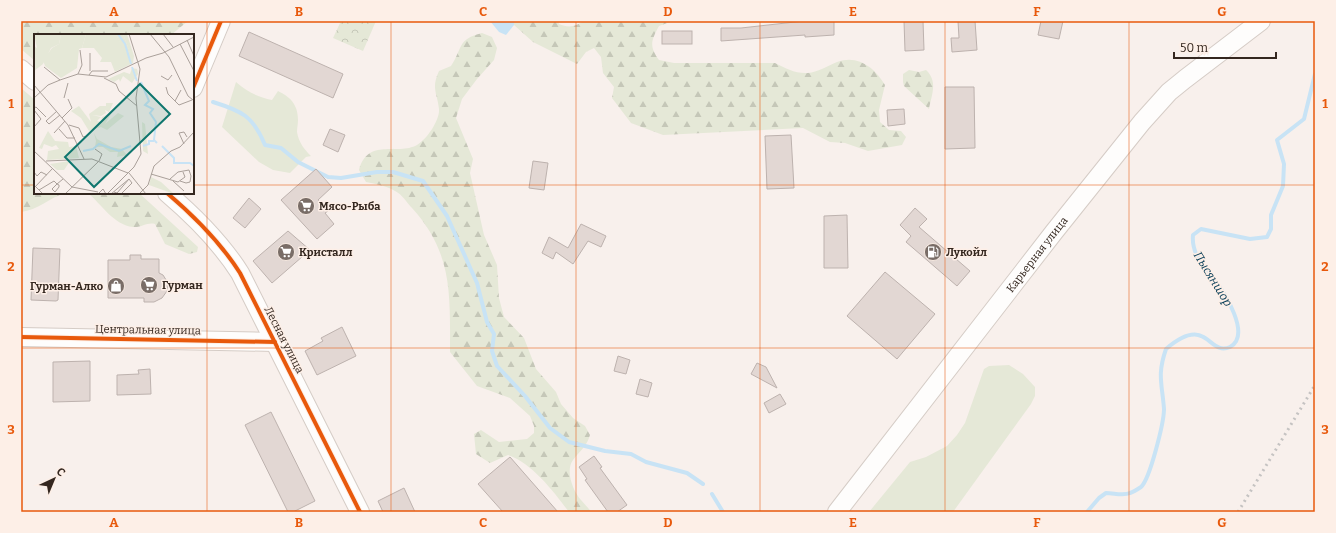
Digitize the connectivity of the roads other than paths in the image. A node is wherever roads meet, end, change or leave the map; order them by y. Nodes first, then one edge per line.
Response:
1 (221, 21) edge
2 (1261, 21) edge
3 (21, 69) edge
4 (34, 80) edge
5 (194, 86) edge
6 (168, 194) edge
7 (21, 337) edge
8 (275, 342) junction
9 (360, 512) edge
10 (837, 512) edge

1 - 5 street
2 - 10 street, Карьерная улица
3 - 4 street
6 - 8 street, Лесная улица
7 - 8 street, Центральная улица
8 - 9 street, Лесная улица

